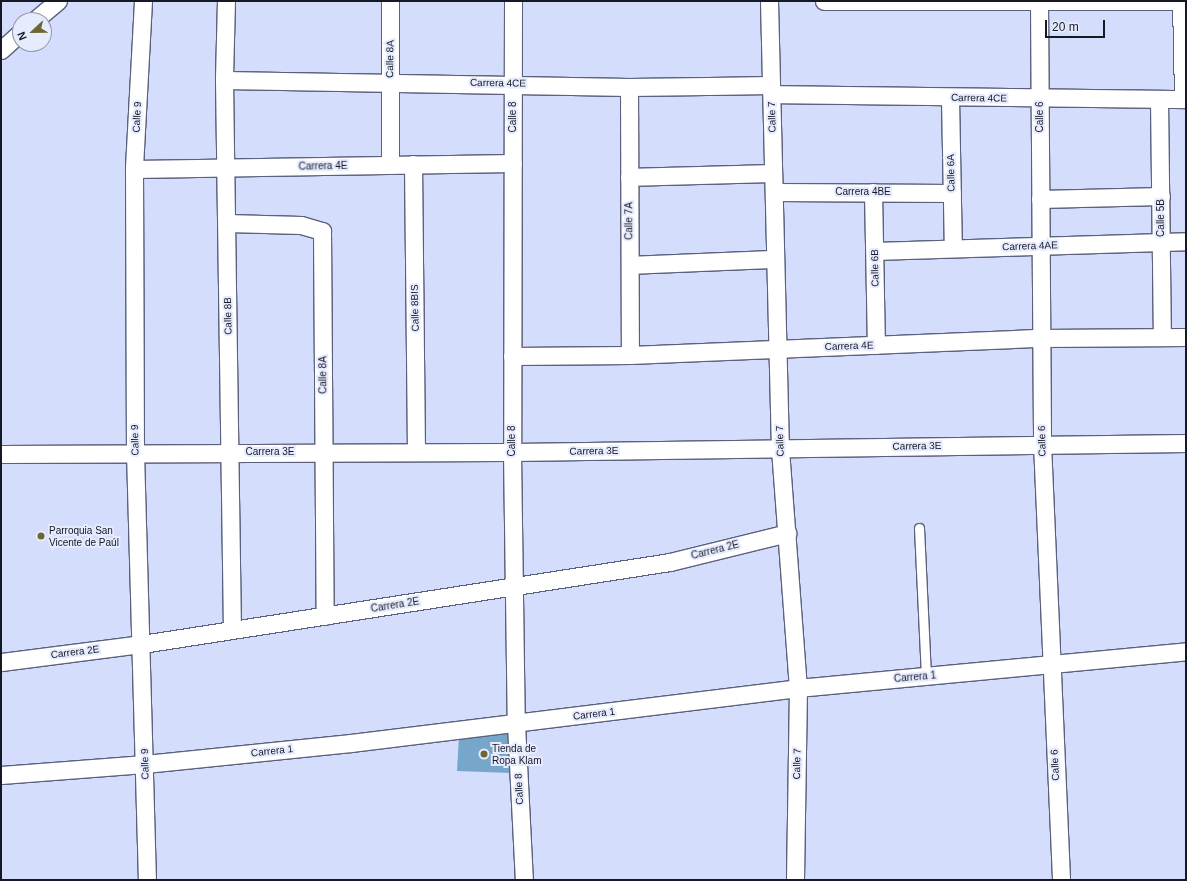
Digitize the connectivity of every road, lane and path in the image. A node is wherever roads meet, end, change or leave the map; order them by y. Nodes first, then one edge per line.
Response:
1 (58, 1) edge
2 (143, 1) edge
3 (226, 1) edge
4 (390, 1) edge
5 (513, 1) edge
6 (769, 1) edge
7 (824, 1) edge
8 (829, 1) edge
9 (1178, 1) edge
10 (1182, 1) edge
11 (958, 2) edge
12 (1069, 2) edge
13 (1039, 3) junction
14 (45, 12) edge
15 (12, 40) edge
16 (1, 50) edge
17 (224, 80) junction
18 (389, 81) junction
19 (513, 84) junction
20 (628, 87) junction
21 (771, 90) junction
22 (950, 98) junction
23 (1039, 99) junction
24 (1159, 99) junction
25 (1185, 99) edge
26 (512, 163) junction
27 (413, 164) junction
28 (390, 165) junction
29 (226, 167) junction
30 (134, 169) junction
31 (773, 173) junction
32 (629, 177) junction
33 (774, 192) junction
34 (873, 192) junction
35 (952, 193) junction
36 (1161, 196) junction
37 (1040, 199) junction
38 (227, 223) junction
39 (1161, 241) junction
40 (1186, 241) edge
41 (1041, 245) junction
42 (953, 248) junction
43 (875, 251) junction
44 (775, 259) junction
45 (630, 265) junction
46 (1162, 337) junction
47 (1186, 337) edge
48 (1041, 338) junction
49 (876, 345) junction
50 (778, 349) junction
51 (630, 355) junction
52 (512, 356) junction
53 (1042, 443) junction
54 (1186, 443) edge
55 (780, 449) junction
56 (416, 451) junction
57 (135, 452) junction
58 (230, 452) junction
59 (324, 452) junction
60 (512, 452) junction
61 (1, 454) edge
62 (919, 528) dead end
63 (787, 532) junction
64 (514, 587) junction
65 (325, 616) junction
66 (232, 630) junction
67 (142, 644) junction
68 (1186, 651) edge
69 (1, 662) edge
70 (1051, 665) junction
71 (926, 676) junction
72 (798, 688) junction
73 (516, 724) junction
74 (145, 764) junction
75 (1, 774) edge
76 (147, 880) edge
77 (524, 880) edge
78 (795, 880) edge
79 (1061, 880) edge

1 - 14 street
2 - 30 street, Calle 9
3 - 17 street, Calle 8B
4 - 18 street, Calle 8A
5 - 19 street, Calle 8
6 - 21 street, Calle 7
7 - 8 street
8 - 11 street
9 - 12 street
10 - 25 street
11 - 13 street
12 - 13 street
13 - 23 street, Calle 6
15 - 16 street
17 - 18 street, Carrera 4CE
17 - 29 street, Calle 8B
18 - 19 street, Carrera 4CE
18 - 28 street, Calle 8A
19 - 20 street, Carrera 4CE
19 - 26 street, Calle 8
20 - 21 street, Carrera 4CE
20 - 32 street, Calle 7A
21 - 22 street, Carrera 4CE
21 - 31 street, Calle 7
22 - 23 street, Carrera 4CE
22 - 35 street, Calle 6A
23 - 24 street, Carrera 4CE
23 - 37 street, Calle 6
24 - 25 street, Carrera 4CE
24 - 36 street, Calle 5B
26 - 27 street, Carrera 4E
26 - 52 street, Calle 8
27 - 28 street, Carrera 4E
27 - 56 street, Calle 8BIS
28 - 29 street, Carrera 4E
29 - 30 street, Carrera 4E
29 - 38 street, Calle 8B
30 - 57 street, Calle 9
31 - 32 street
31 - 33 street, Calle 7
32 - 45 street, Calle 7A
33 - 34 street, Carrera 4BE
33 - 44 street, Calle 7
34 - 35 street, Carrera 4BE
34 - 43 street, Calle 6B
35 - 42 street, Calle 6A
36 - 37 street
36 - 39 street, Calle 5B
37 - 41 street, Calle 6
38 - 58 street, Calle 8B
38 - 59 street, Calle 8A
39 - 40 street, Carrera 4AE
39 - 41 street, Carrera 4AE
39 - 46 street, Calle 5B
41 - 42 street, Carrera 4AE
41 - 48 street, Calle 6
42 - 43 street, Carrera 4AE
43 - 49 street, Calle 6B
44 - 45 street
44 - 50 street, Calle 7
45 - 51 street, Calle 7A
46 - 47 street, Carrera 4E
46 - 48 street, Carrera 4E
48 - 49 street, Carrera 4E
48 - 53 street, Calle 6
49 - 50 street, Carrera 4E
50 - 51 street, Carrera 4E
50 - 55 street, Calle 7
51 - 52 street, Carrera 4E
52 - 60 street, Calle 8
53 - 54 street, Carrera 3E
53 - 55 street, Carrera 3E
53 - 70 street, Calle 6
55 - 60 street, Carrera 3E
55 - 63 street, Calle 7
56 - 59 street, Carrera 3E
56 - 60 street, Carrera 3E
57 - 58 street, Carrera 3E
57 - 61 street, Carrera 3E
57 - 67 street, Calle 9
58 - 59 street, Carrera 3E
58 - 66 street, Calle 8B
59 - 65 street, Calle 8A
60 - 64 street, Calle 8
62 - 71 lane
63 - 64 street, Carrera 2E
63 - 72 street, Calle 7
64 - 65 street, Carrera 2E
64 - 73 street, Calle 8
65 - 66 street, Carrera 2E
66 - 67 street, Carrera 2E
67 - 69 street, Carrera 2E
67 - 74 street, Calle 9
68 - 70 street, Carrera 1
70 - 71 street, Carrera 1
70 - 79 street, Calle 6
71 - 72 street, Carrera 1
72 - 73 street, Carrera 1
72 - 78 street, Calle 7
73 - 74 street, Carrera 1
73 - 77 street, Calle 8
74 - 75 street, Carrera 1
74 - 76 street, Calle 9

